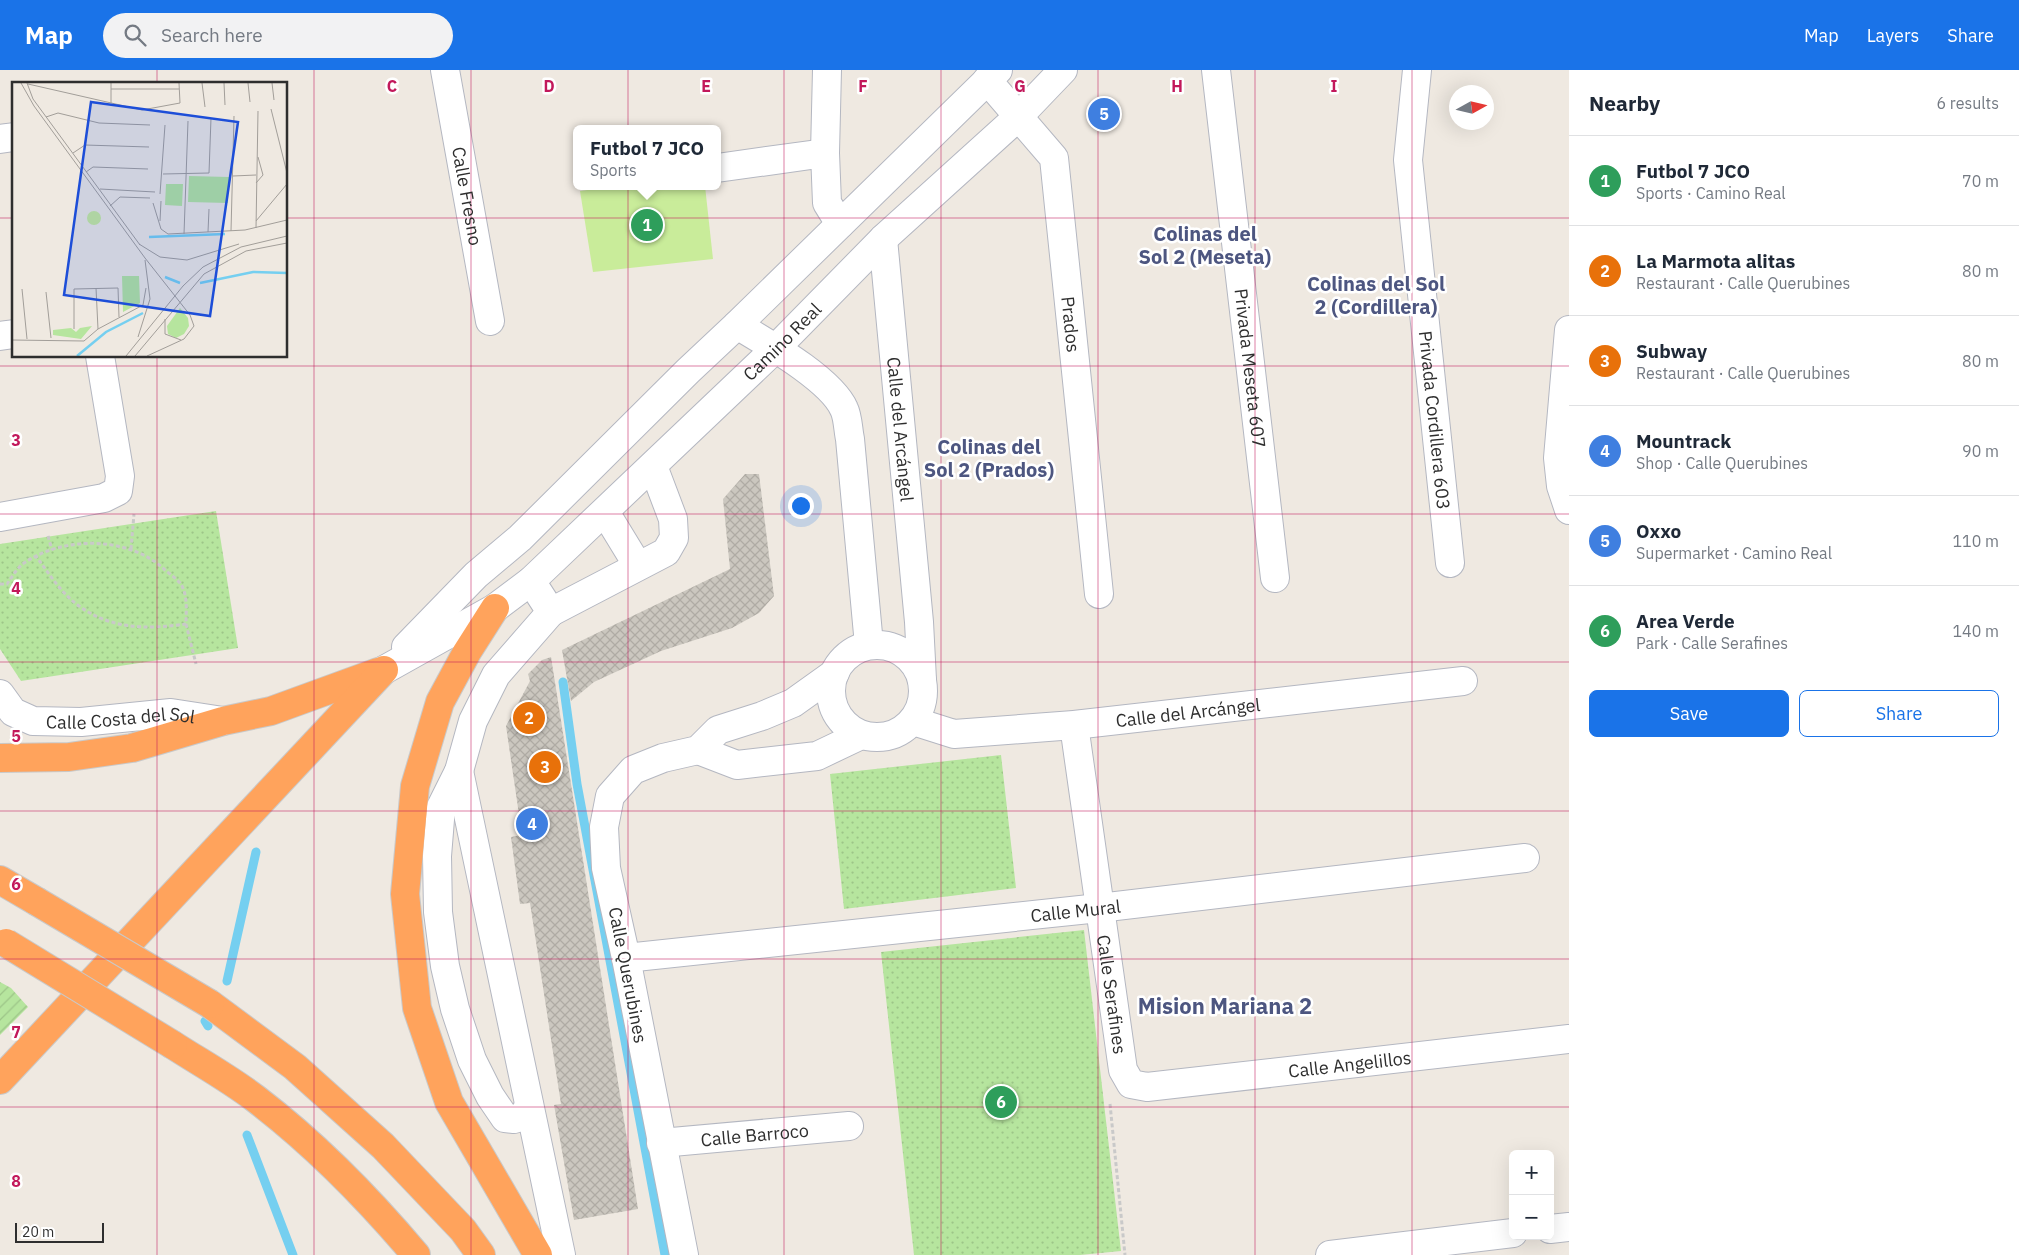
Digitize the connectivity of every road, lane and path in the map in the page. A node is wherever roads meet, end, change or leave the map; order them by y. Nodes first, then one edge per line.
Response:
1 (445, 70) edge
2 (827, 70) edge
3 (1063, 70) edge
4 (1216, 70) edge
5 (1417, 70) edge
6 (993, 75) edge
7 (1018, 117) junction
8 (825, 154) junction
9 (721, 167) edge
10 (840, 224) junction
11 (883, 239) junction
12 (490, 321) dead end
13 (737, 325) junction
14 (1569, 330) edge
15 (775, 349) junction
16 (100, 358) edge
17 (653, 466) junction
18 (1569, 510) edge
19 (604, 512) junction
20 (0, 516) edge
21 (47, 534) dead end
22 (520, 538) junction
23 (52, 550) junction
24 (36, 556) junction
25 (1450, 563) dead end
26 (638, 566) junction
27 (540, 573) junction
28 (1275, 578) dead end
29 (0, 584) edge
30 (1099, 594) dead end
31 (495, 608) junction
32 (551, 612) junction
33 (186, 624) junction
34 (869, 645) junction
35 (196, 664) dead end
36 (384, 670) junction
37 (835, 673) junction
38 (922, 680) junction
39 (1463, 681) dead end
40 (0, 694) edge
41 (223, 721) junction
42 (913, 721) junction
43 (1074, 725) junction
44 (861, 735) junction
45 (698, 750) junction
46 (0, 758) edge
47 (459, 771) junction
48 (1525, 858) dead end
49 (0, 880) edge
50 (1099, 908) junction
51 (3, 941) edge
52 (626, 958) junction
53 (1569, 1039) edge
54 (1127, 1077) junction
55 (0, 1080) edge
56 (529, 1105) junction
57 (849, 1126) dead end
58 (661, 1143) junction
59 (1569, 1227) edge
60 (1554, 1229) edge
61 (1509, 1233) edge
62 (416, 1255) edge
63 (481, 1255) edge
64 (538, 1255) edge
65 (561, 1255) edge
66 (684, 1255) edge
67 (1125, 1255) edge
68 (1330, 1255) edge

1 - 12 street, Calle Fresno
2 - 8 street
3 - 7 street, Camino Real
4 - 28 street, Privada Meseta 607
5 - 25 street, Privada Cordillera 603
6 - 7 street, Prados
6 - 10 street
7 - 11 street, Camino Real
7 - 30 street, Prados
8 - 9 street
8 - 10 street
10 - 13 street
11 - 15 street, Camino Real
11 - 38 street, Calle del Arcángel
13 - 15 street
13 - 22 street
14 - 18 street
15 - 17 street, Camino Real
15 - 34 street
16 - 20 street
17 - 19 street, Camino Real
17 - 26 street
19 - 26 street
19 - 27 street, Camino Real
21 - 23 path
22 - 27 street
22 - 36 street
23 - 24 path
23 - 33 path
24 - 29 path
24 - 33 path
26 - 32 street
27 - 31 street, Camino Real
27 - 32 street
31 - 36 street, Camino Real
31 - 64 highway
32 - 47 street
33 - 35 path
34 - 37 street
34 - 38 street
36 - 41 highway
36 - 55 highway
37 - 44 street
37 - 45 street
38 - 42 street
39 - 43 street, Calle del Arcángel
40 - 41 street, Calle Costa del Sol
41 - 46 highway
42 - 43 street, Calle del Arcángel
42 - 44 street
43 - 50 street, Calle Serafines
44 - 45 street
45 - 52 street, Calle Querubines
47 - 56 street
47 - 56 street
48 - 50 street, Calle Mural
49 - 63 highway, bridge
50 - 52 street, Calle Mural
50 - 54 street, Calle Serafines
51 - 62 highway, bridge
52 - 58 street, Calle Querubines
53 - 54 street, Calle Angelillos
54 - 67 path
56 - 65 street
57 - 58 street, Calle Barroco
58 - 66 street, Calle Querubines
59 - 60 street
61 - 68 street

